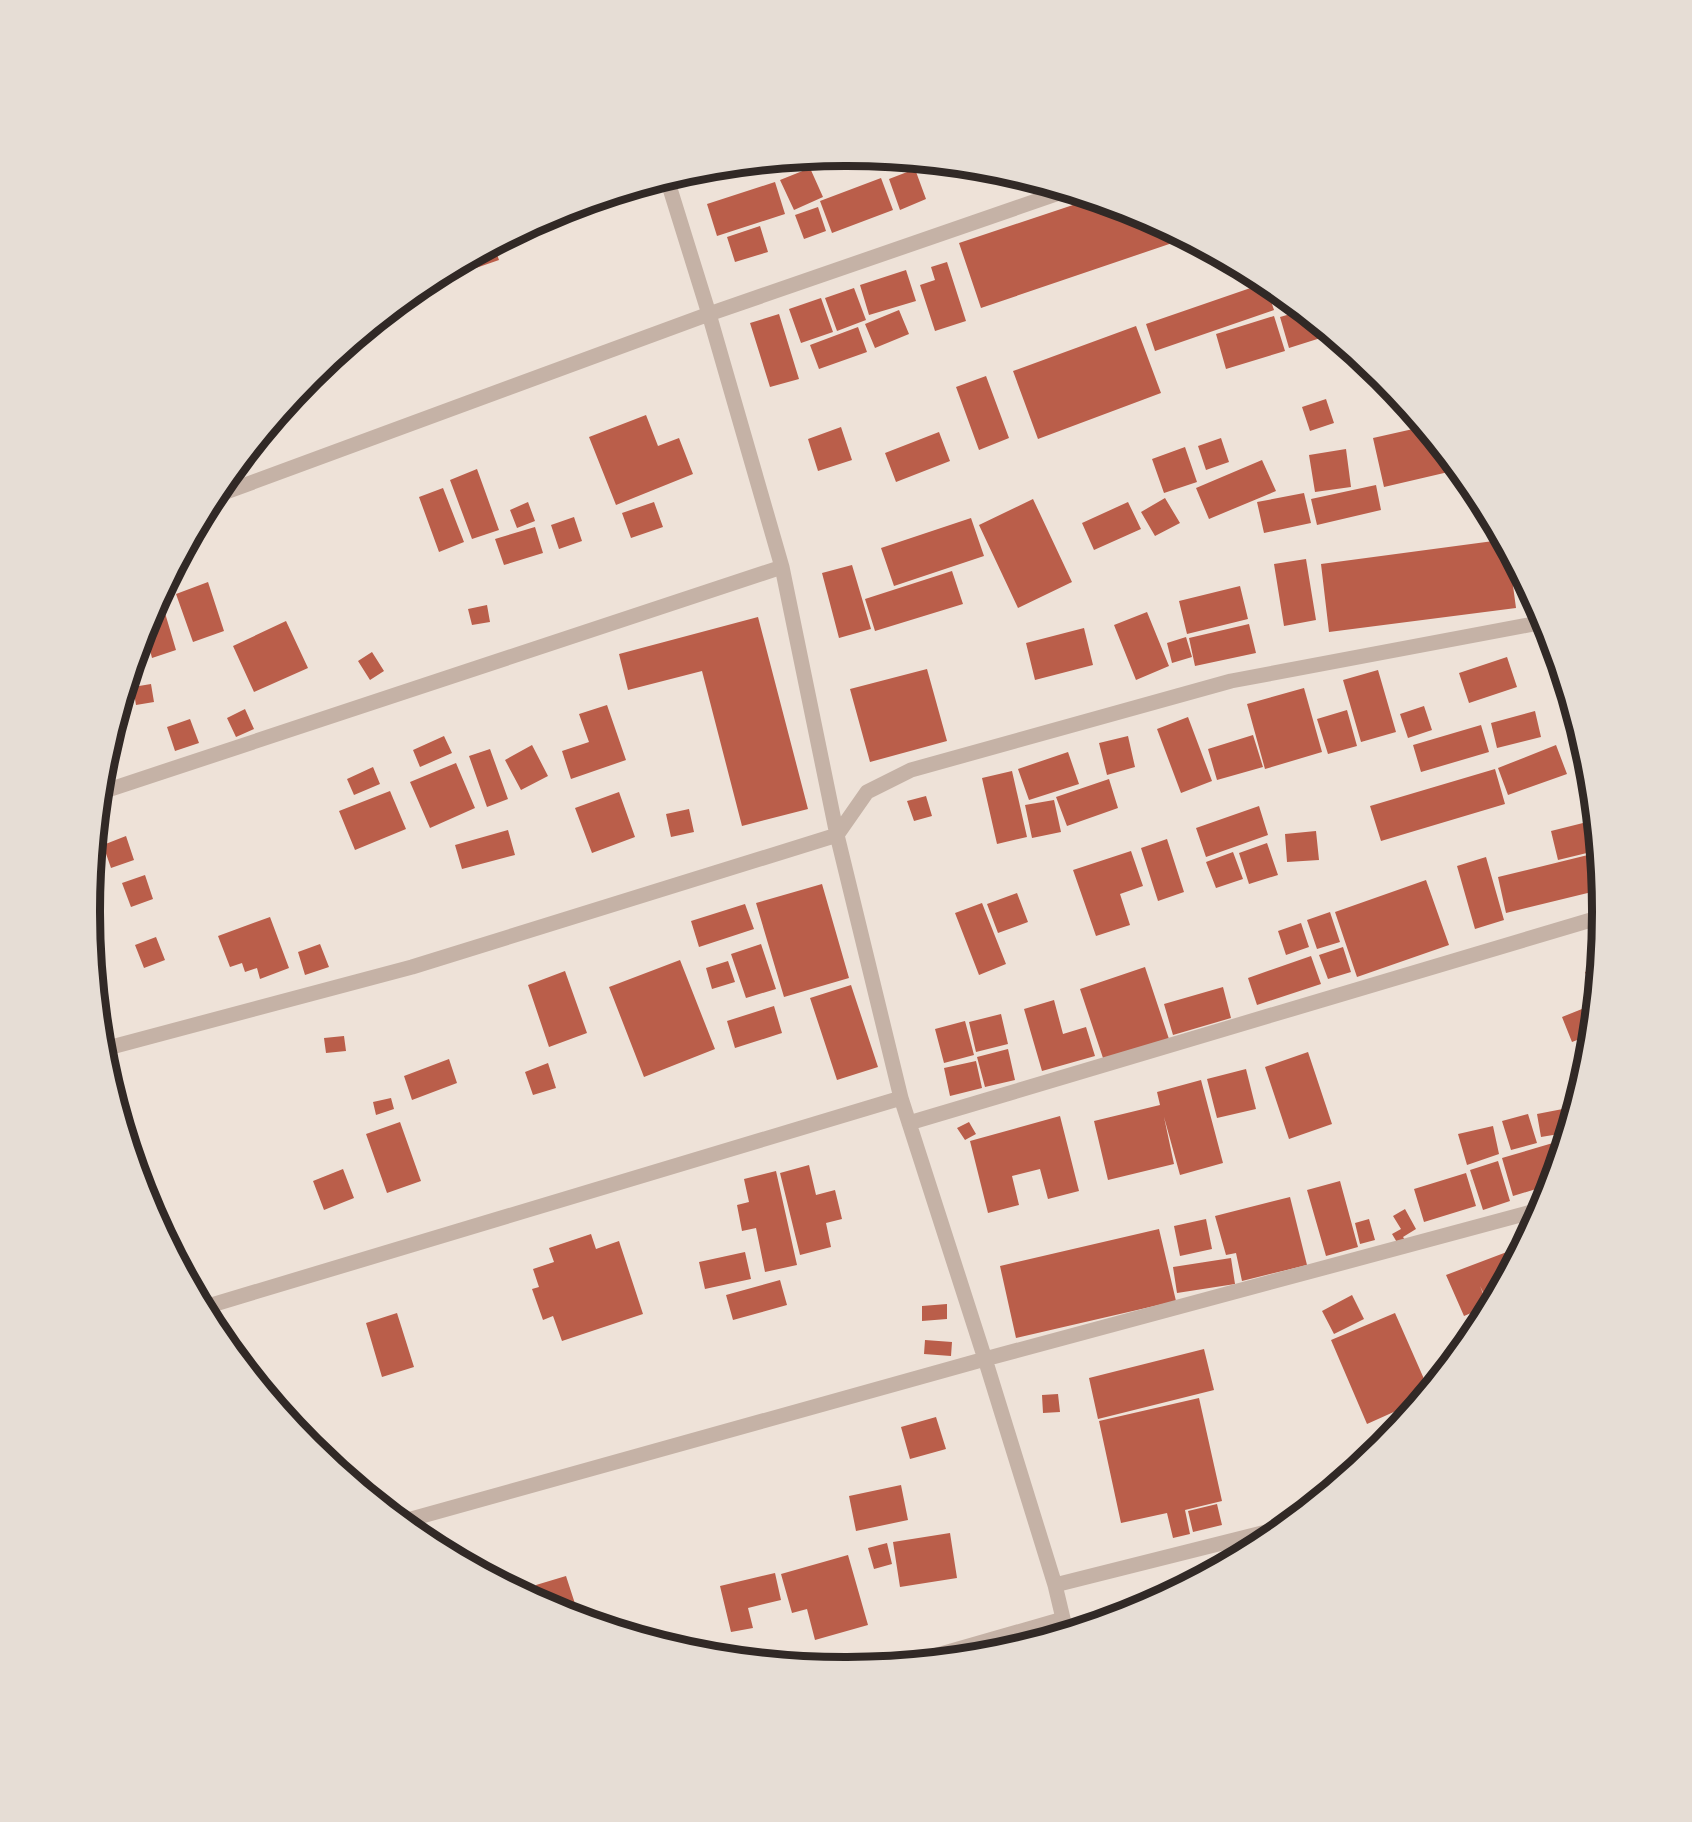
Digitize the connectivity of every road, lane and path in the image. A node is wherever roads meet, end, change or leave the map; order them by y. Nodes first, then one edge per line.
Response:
1 (670, 187) edge
2 (1053, 195) edge
3 (709, 314) junction
4 (231, 490) edge
5 (782, 567) junction
6 (1534, 624) edge
7 (111, 789) edge
8 (837, 835) junction
9 (1592, 919) edge
10 (113, 1046) edge
11 (901, 1098) junction
12 (909, 1123) junction
13 (1527, 1213) edge
14 (213, 1305) edge
15 (985, 1359) junction
16 (414, 1518) edge
17 (1253, 1535) edge
18 (1055, 1585) junction
19 (1064, 1624) edge

1 - 3 street
2 - 3 street
3 - 4 street
3 - 5 street
5 - 7 street
5 - 8 street
6 - 8 street
8 - 10 street
8 - 11 street
9 - 12 street
11 - 12 street
11 - 14 street
12 - 15 street
13 - 15 street
15 - 16 street
15 - 18 street
17 - 18 street
18 - 19 street

